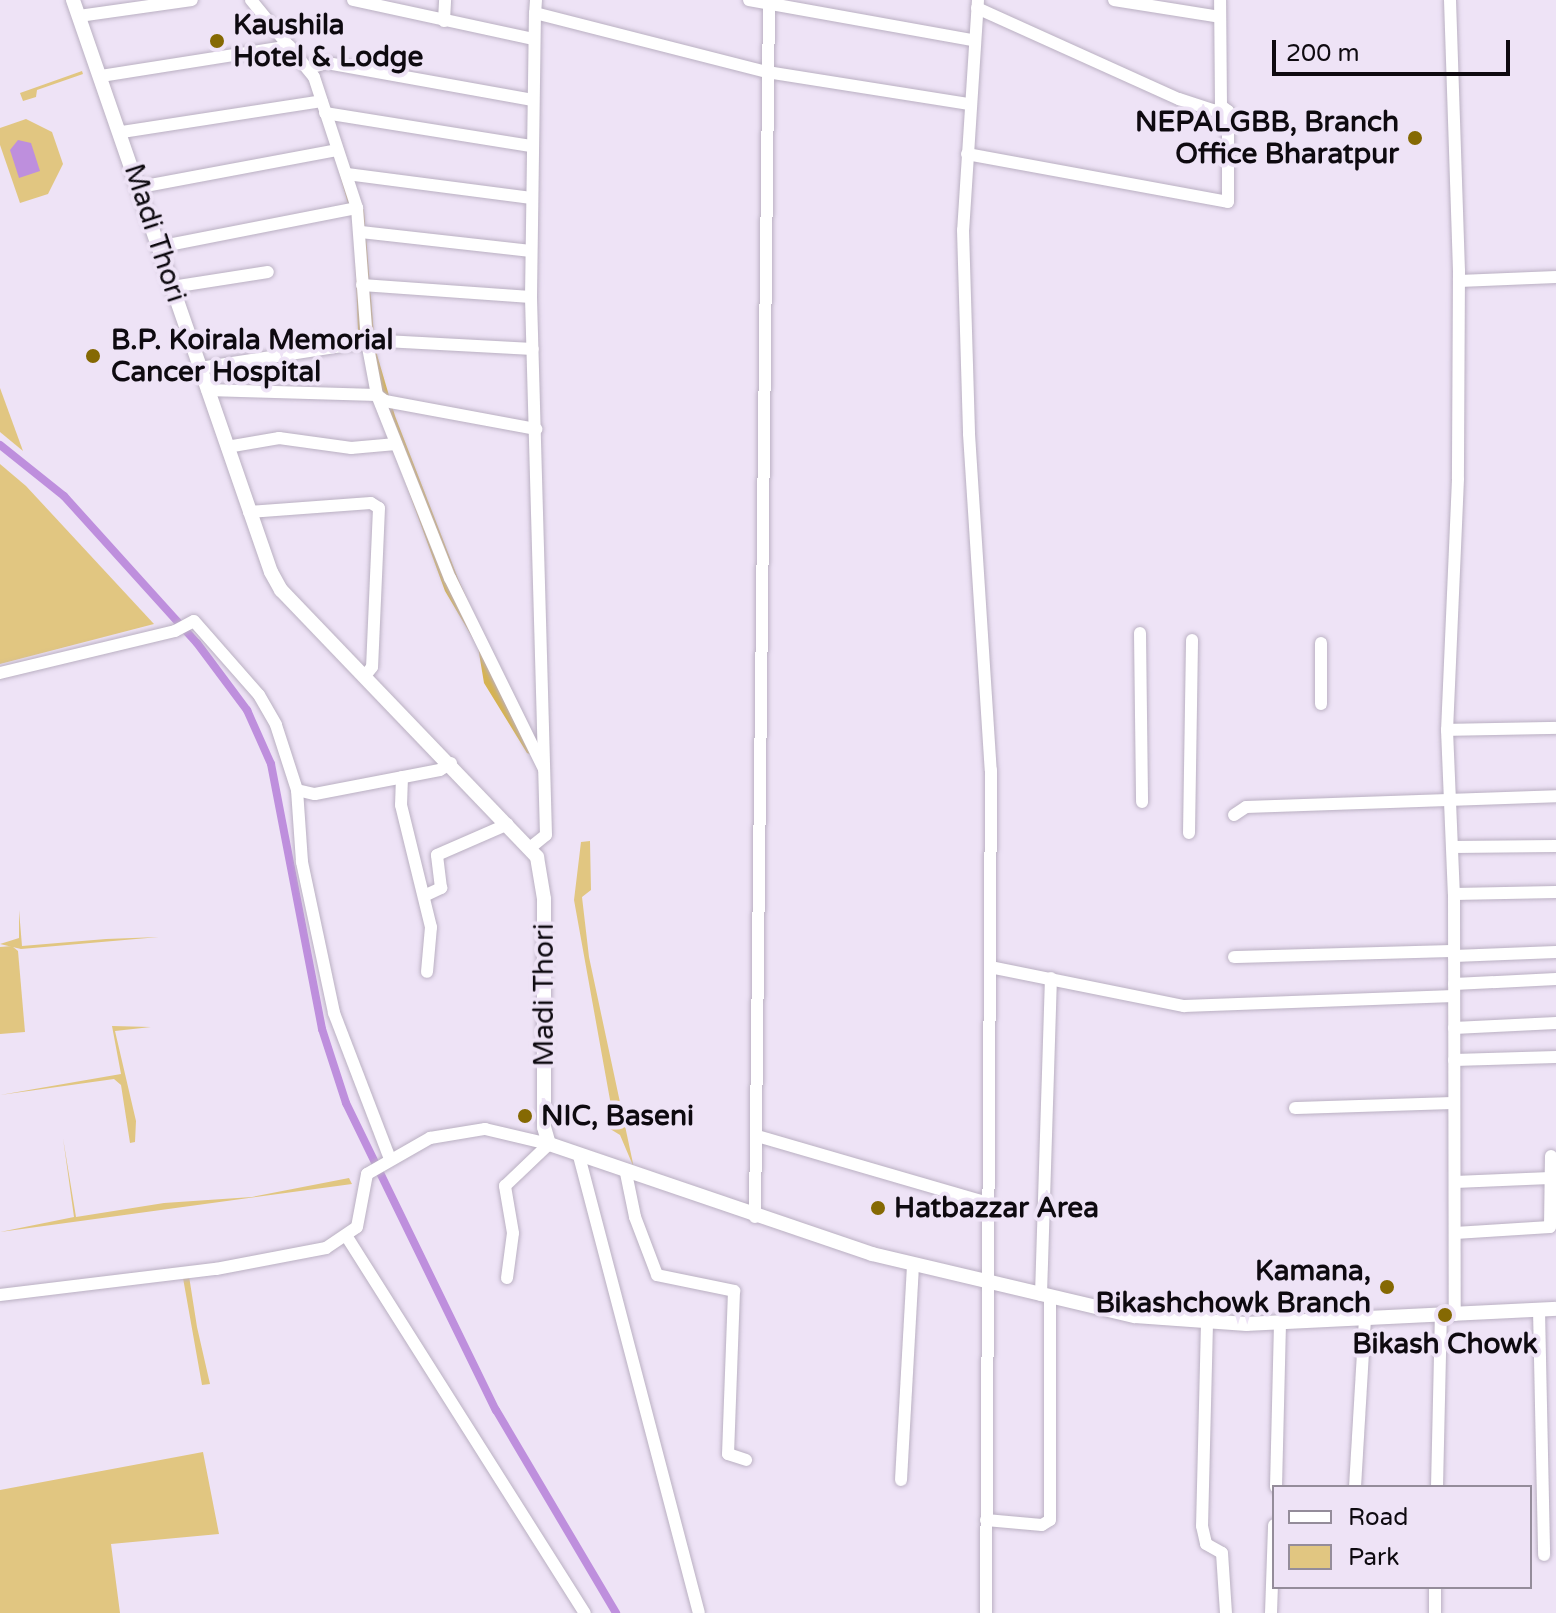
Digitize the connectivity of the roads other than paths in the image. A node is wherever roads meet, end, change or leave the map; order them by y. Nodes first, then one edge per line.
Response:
1 (73, 0) edge
2 (192, 0) edge
3 (251, 0) edge
4 (353, 0) edge
5 (445, 0) edge
6 (749, 0) edge
7 (1114, 0) edge
8 (1220, 0) edge
9 (1450, 0) edge
10 (978, 4) edge
11 (535, 6) edge
12 (769, 6) junction
13 (79, 16) junction
14 (1220, 17) junction
15 (444, 21) junction
16 (534, 39) junction
17 (972, 40) junction
18 (290, 46) junction
19 (309, 68) junction
20 (767, 72) junction
21 (101, 76) junction
22 (533, 100) junction
23 (969, 104) junction
24 (1221, 106) junction
25 (324, 107) junction
26 (122, 132) junction
27 (532, 146) junction
28 (337, 150) junction
29 (967, 154) junction
30 (347, 174) junction
31 (140, 187) junction
32 (531, 198) junction
33 (357, 208) junction
34 (361, 232) junction
35 (158, 247) junction
36 (531, 251) junction
37 (268, 272) dead end
38 (1556, 277) edge
39 (1459, 281) junction
40 (362, 285) junction
41 (172, 287) junction
42 (531, 297) junction
43 (366, 341) junction
44 (533, 349) junction
45 (200, 368) junction
46 (207, 390) junction
47 (377, 395) junction
48 (536, 429) junction
49 (396, 444) junction
50 (227, 447) junction
51 (249, 512) junction
52 (1140, 633) dead end
53 (1192, 640) dead end
54 (1321, 643) dead end
55 (0, 673) edge
56 (365, 676) junction
57 (1321, 704) dead end
58 (1556, 728) edge
59 (1447, 730) junction
60 (451, 763) junction
61 (545, 772) junction
62 (402, 777) junction
63 (297, 790) junction
64 (1556, 796) edge
65 (1451, 799) junction
66 (1142, 802) dead end
67 (1234, 815) dead end
68 (508, 824) junction
69 (1189, 833) dead end
70 (1556, 846) edge
71 (531, 847) junction
72 (1453, 847) junction
73 (1556, 892) edge
74 (1454, 894) junction
75 (426, 895) junction
76 (1556, 952) edge
77 (1454, 954) junction
78 (1234, 957) dead end
79 (990, 967) junction
80 (427, 972) dead end
81 (1051, 978) junction
82 (1556, 979) edge
83 (1454, 990) junction
84 (1556, 1023) edge
85 (1454, 1028) junction
86 (1556, 1057) edge
87 (1454, 1060) junction
88 (1454, 1103) junction
89 (1295, 1108) dead end
90 (757, 1136) junction
91 (549, 1144) junction
92 (579, 1156) junction
93 (1551, 1156) dead end
94 (382, 1164) junction
95 (626, 1173) junction
96 (1550, 1178) junction
97 (1455, 1182) junction
98 (987, 1203) junction
99 (755, 1217) junction
100 (1455, 1233) junction
101 (347, 1237) junction
102 (913, 1264) junction
103 (507, 1278) dead end
104 (985, 1282) junction
105 (0, 1295) edge
106 (1046, 1296) junction
107 (1556, 1309) edge
108 (1539, 1310) junction
109 (1448, 1315) junction
110 (1365, 1318) junction
111 (1280, 1322) junction
112 (1207, 1323) junction
113 (746, 1460) dead end
114 (901, 1480) dead end
115 (1276, 1485) edge
116 (1355, 1485) edge
117 (1437, 1485) edge
118 (986, 1520) junction
119 (1544, 1555) dead end
120 (1272, 1584) edge
121 (1435, 1589) edge
122 (585, 1613) edge
123 (699, 1613) edge
124 (986, 1613) edge
125 (1226, 1613) edge
126 (1271, 1613) edge
127 (1435, 1613) edge

1 - 13 main road, Madi Thori
2 - 13 street
3 - 18 street
4 - 15 street
5 - 15 street
6 - 12 street
7 - 14 street
8 - 14 street
9 - 39 street
10 - 17 street
10 - 24 street
11 - 16 street
11 - 20 street
12 - 17 street
12 - 20 street
13 - 21 main road, Madi Thori
14 - 24 street
15 - 16 street
16 - 22 street
17 - 23 street
18 - 19 street
18 - 21 street
19 - 22 street
19 - 25 street
20 - 23 street
20 - 90 street
21 - 26 main road, Madi Thori
22 - 27 street
23 - 29 street
24 - 29 street
25 - 26 street
25 - 27 street
25 - 28 street
26 - 31 main road, Madi Thori
27 - 32 street
28 - 30 street
28 - 31 street
29 - 79 street
30 - 32 street
30 - 33 street
31 - 35 main road, Madi Thori
32 - 36 street
33 - 34 street
33 - 35 street
34 - 36 street
34 - 40 street
35 - 41 main road, Madi Thori
36 - 42 street
37 - 41 street
38 - 39 street
39 - 59 street
40 - 42 street
40 - 43 street
41 - 45 main road, Madi Thori
42 - 44 street
43 - 44 street
43 - 45 street
43 - 47 street
44 - 48 street
45 - 46 main road, Madi Thori
46 - 47 street
46 - 50 main road, Madi Thori
47 - 48 street
47 - 49 street
48 - 61 street
49 - 50 street
49 - 61 street
50 - 51 main road, Madi Thori
51 - 56 main road, Madi Thori
51 - 56 street
52 - 66 street
53 - 69 street
54 - 57 street
55 - 63 street
56 - 60 main road, Madi Thori
58 - 59 street
59 - 65 street
60 - 62 street
60 - 68 main road, Madi Thori
61 - 71 street
62 - 63 street
62 - 75 street
63 - 94 street
64 - 65 street
65 - 67 street
65 - 72 street
68 - 71 main road, Madi Thori
68 - 75 street
70 - 72 street
71 - 91 main road, Madi Thori
72 - 74 street
73 - 74 street
74 - 77 street
75 - 80 street
76 - 77 street
77 - 78 street
77 - 83 street
79 - 81 street
79 - 98 street
81 - 83 street
81 - 106 street
82 - 83 street
83 - 85 street
84 - 85 street
85 - 87 street
86 - 87 street
87 - 88 street
88 - 89 street
88 - 97 street
90 - 98 street
90 - 99 street
91 - 92 main road
91 - 94 street
91 - 103 street
92 - 95 main road
92 - 123 street
93 - 96 street
94 - 101 street
95 - 99 main road
95 - 113 street
96 - 97 street
96 - 100 street
97 - 100 street
98 - 104 street
99 - 102 main road
100 - 109 street
101 - 105 street
101 - 122 street
102 - 104 main road
102 - 114 street
104 - 106 main road
104 - 118 street
106 - 112 main road
106 - 118 street
107 - 108 main road
108 - 109 main road
108 - 119 street
109 - 110 main road
109 - 117 street
110 - 111 main road
110 - 116 street
111 - 112 main road
111 - 115 street
112 - 125 street
118 - 124 street
120 - 126 street
121 - 127 street

